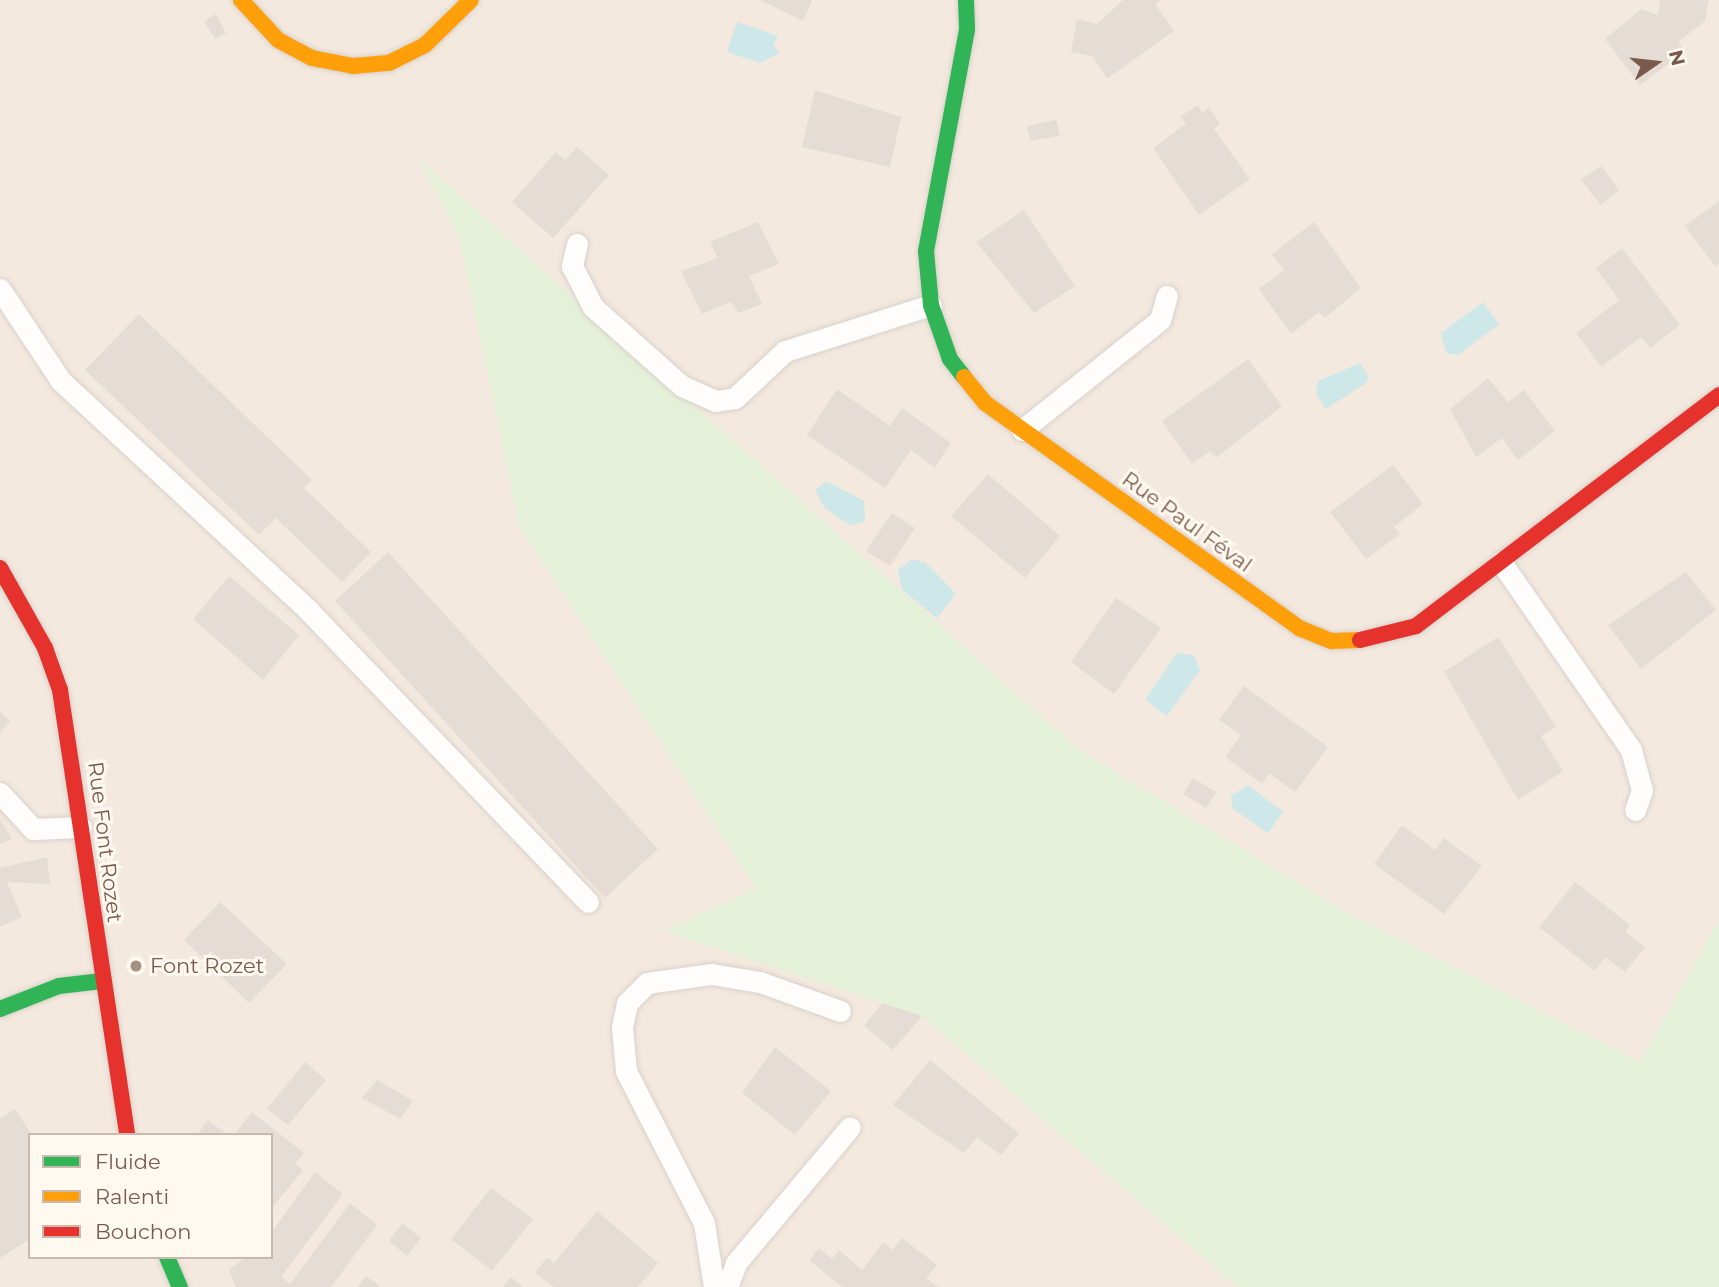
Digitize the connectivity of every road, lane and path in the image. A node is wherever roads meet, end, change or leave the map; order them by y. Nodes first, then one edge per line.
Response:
1 (241, 0) edge
2 (471, 0) edge
3 (966, 0) edge
4 (577, 244) dead end
5 (0, 289) edge
6 (1167, 296) dead end
7 (931, 304) junction
8 (1719, 394) edge
9 (1022, 430) junction
10 (1500, 562) junction
11 (0, 568) edge
12 (0, 793) edge
13 (1635, 810) dead end
14 (81, 827) junction
15 (588, 902) dead end
16 (102, 981) junction
17 (0, 1009) edge
18 (839, 1011) dead end
19 (850, 1126) dead end
20 (127, 1133) edge
21 (168, 1259) edge
22 (180, 1287) edge
23 (714, 1287) edge
24 (727, 1287) edge

1 - 2 street
3 - 7 street, Rue Paul Féval
4 - 7 lane
5 - 15 lane
6 - 9 lane
7 - 9 street, Rue Paul Féval
8 - 10 street, Rue Paul Féval
9 - 10 street, Rue Paul Féval
10 - 13 lane
11 - 14 street, Rue Font Rozet
12 - 14 lane
14 - 16 street, Rue Font Rozet
16 - 17 street
16 - 20 street, Rue Font Rozet
18 - 23 lane
19 - 24 lane
21 - 22 street

